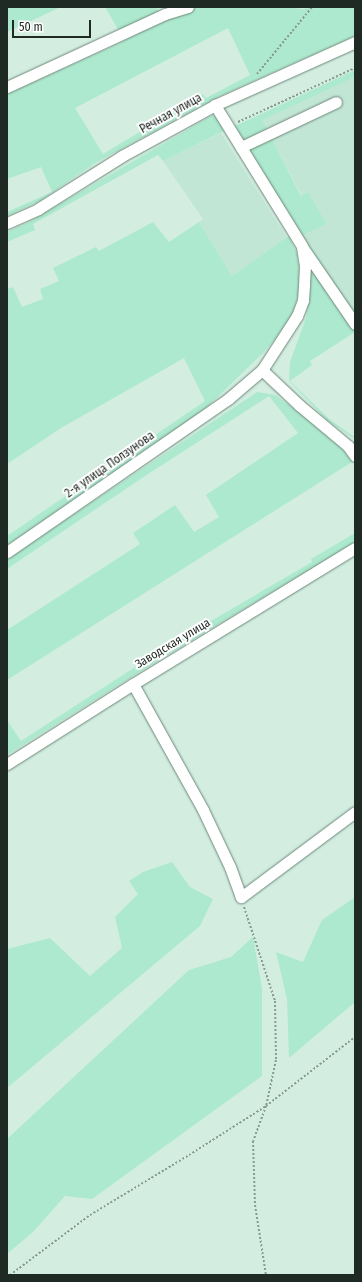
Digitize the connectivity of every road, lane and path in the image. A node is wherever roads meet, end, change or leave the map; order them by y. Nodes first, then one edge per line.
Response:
1 (188, 7) edge
2 (312, 7) edge
3 (355, 42) edge
4 (355, 68) edge
5 (261, 84) junction
6 (7, 87) edge
7 (336, 102) dead end
8 (215, 105) junction
9 (229, 126) junction
10 (241, 147) junction
11 (7, 223) edge
12 (302, 246) junction
13 (355, 324) edge
14 (262, 370) junction
15 (355, 456) edge
16 (355, 548) edge
17 (7, 552) edge
18 (133, 684) junction
19 (7, 764) edge
20 (355, 812) edge
21 (241, 897) junction
22 (355, 1037) edge
23 (266, 1106) junction
24 (10, 1275) edge
25 (266, 1275) edge

1 - 6 street
2 - 5 path
3 - 5 street, Речная улица
4 - 9 path
5 - 8 street, Речная улица
7 - 10 street
8 - 9 street
8 - 11 street, Речная улица
9 - 10 street
10 - 12 street
12 - 13 street
12 - 14 street, 2-я улица Ползунова
14 - 15 street
14 - 17 street, 2-я улица Ползунова
16 - 18 street, Заводская улица
18 - 19 street, Заводская улица
18 - 21 street
20 - 21 street
21 - 23 path
22 - 23 path
23 - 24 path
23 - 25 path

